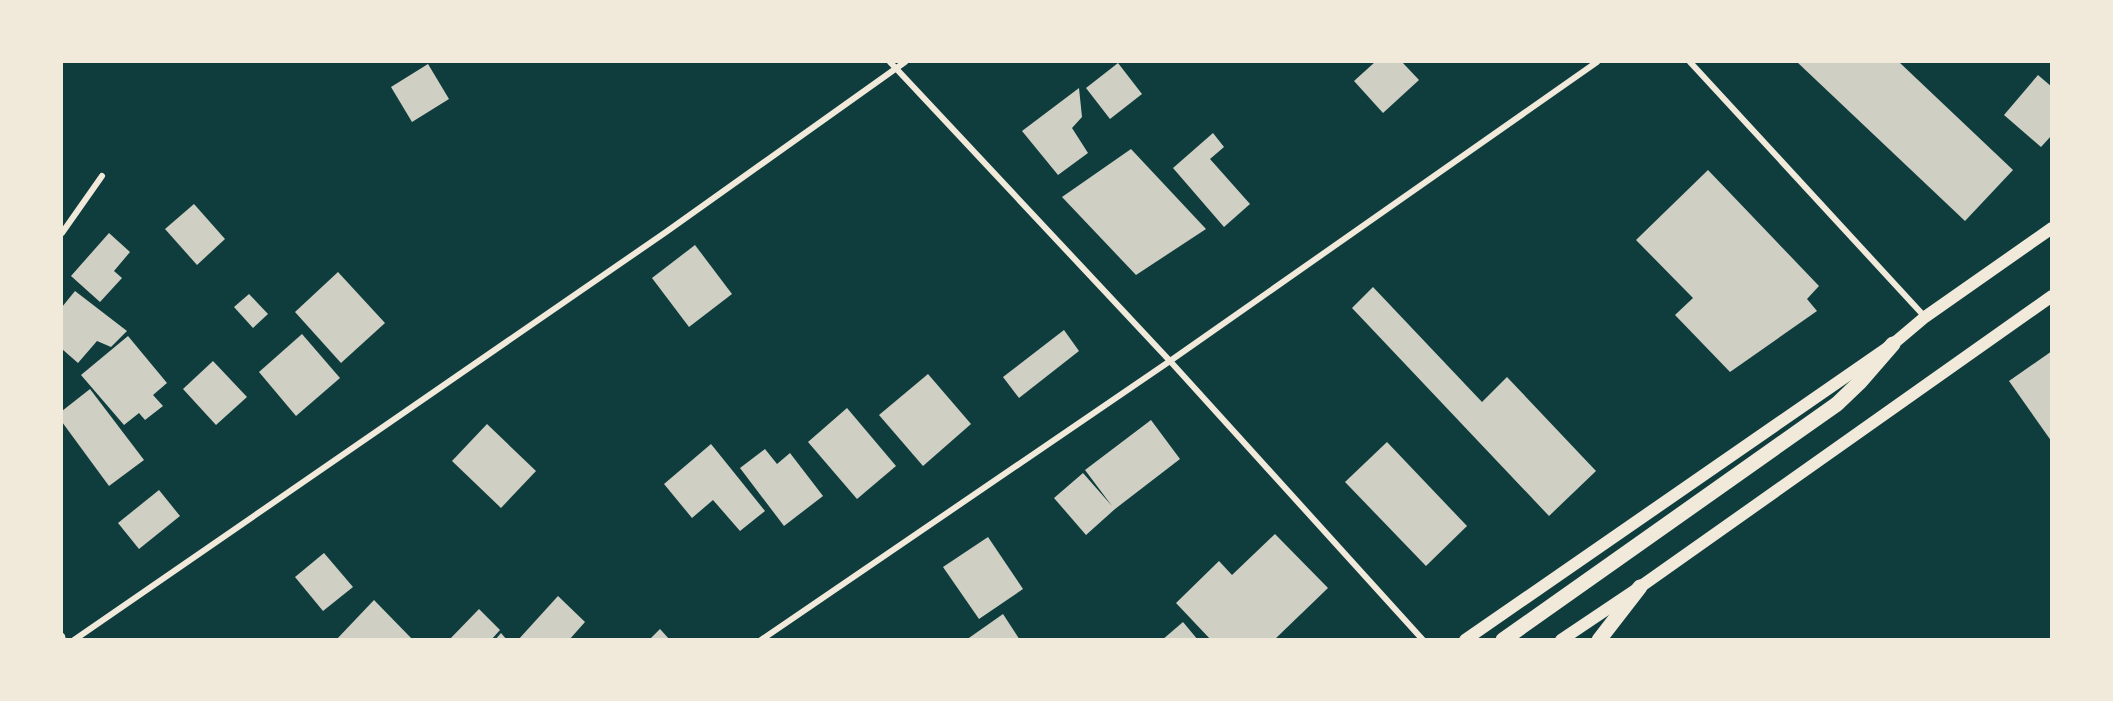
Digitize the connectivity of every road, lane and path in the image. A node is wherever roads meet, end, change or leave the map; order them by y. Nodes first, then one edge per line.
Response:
1 (890, 62) edge
2 (905, 62) edge
3 (1597, 62) edge
4 (1690, 62) edge
5 (896, 67) junction
6 (102, 176) dead end
7 (2052, 228) edge
8 (62, 233) edge
9 (2052, 296) edge
10 (1925, 317) junction
11 (1893, 344) junction
12 (1170, 361) junction
13 (1640, 588) junction
14 (74, 639) edge
15 (761, 639) edge
16 (1423, 639) edge
17 (1465, 639) edge
18 (1503, 639) edge
19 (1561, 639) edge
20 (1599, 639) edge

1 - 5 street
2 - 5 street
3 - 12 street
4 - 10 street
5 - 12 street
5 - 14 street
6 - 8 street
7 - 10 main road
9 - 13 main road
10 - 11 main road
11 - 17 main road
11 - 18 main road
12 - 15 street
12 - 16 street
13 - 19 main road
13 - 20 main road

